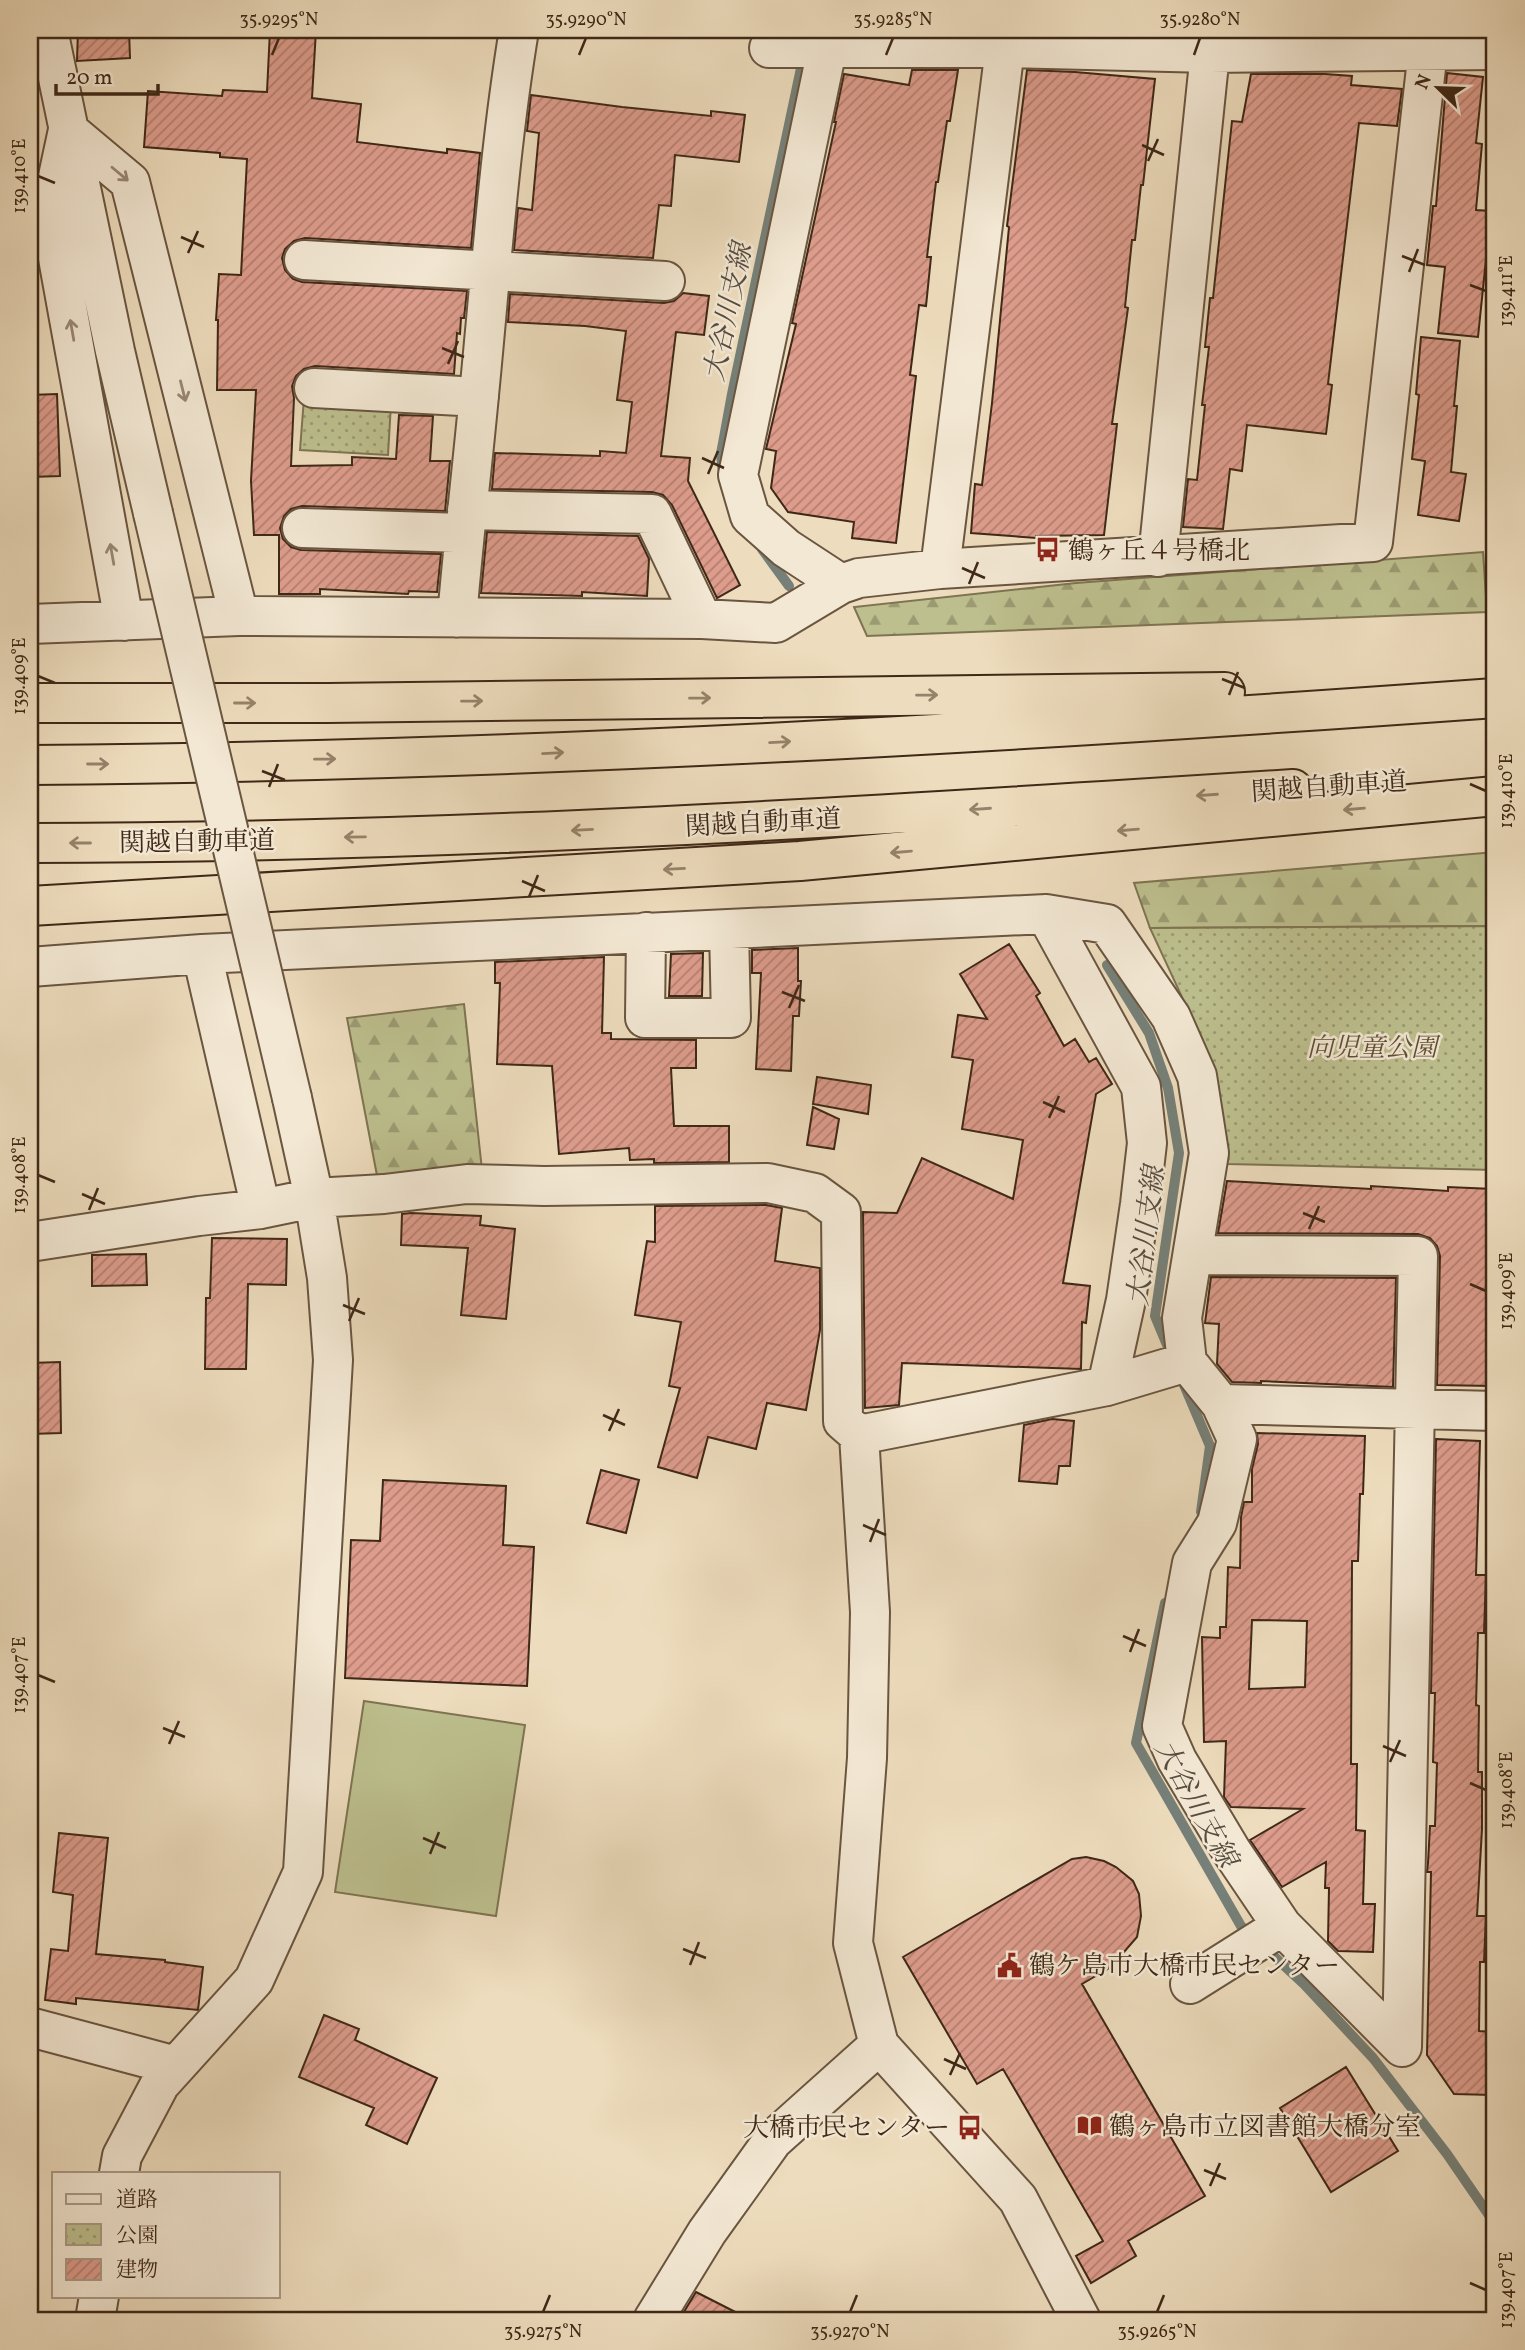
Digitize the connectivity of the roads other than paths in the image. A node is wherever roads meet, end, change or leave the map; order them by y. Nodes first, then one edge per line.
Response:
1 (48, 30) edge
2 (519, 30) edge
3 (830, 39) edge
4 (1425, 40) edge
5 (769, 48) dead end
6 (1004, 48) junction
7 (1495, 50) edge
8 (1210, 53) junction
9 (68, 130) junction
10 (304, 260) dead end
11 (490, 270) junction
12 (665, 281) dead end
13 (314, 388) dead end
14 (479, 397) junction
15 (465, 522) junction
16 (302, 528) dead end
17 (1158, 557) junction
18 (940, 569) junction
19 (841, 584) junction
20 (239, 616) junction
21 (457, 618) junction
22 (35, 619) edge
23 (702, 619) junction
24 (124, 621) junction
25 (1495, 688) edge
26 (1495, 698) edge
27 (30, 703) edge
28 (30, 765) edge
29 (1495, 773) edge
30 (1495, 796) edge
31 (30, 843) edge
32 (30, 906) edge
33 (1046, 914) junction
34 (729, 929) junction
35 (646, 932) junction
36 (202, 954) junction
37 (30, 967) edge
38 (314, 1198) junction
39 (261, 1209) junction
40 (30, 1242) edge
41 (1193, 1255) junction
42 (1187, 1362) junction
43 (1107, 1386) junction
44 (1221, 1404) junction
45 (1416, 1408) junction
46 (1495, 1411) edge
47 (859, 1436) junction
48 (1282, 1926) junction
49 (1189, 1984) dead end
50 (30, 2027) edge
51 (879, 2045) junction
52 (176, 2066) junction
53 (119, 2172) edge
54 (99, 2298) edge
55 (95, 2320) edge
56 (653, 2320) edge
57 (1081, 2320) edge

1 - 9 street
2 - 11 street
3 - 5 street
3 - 6 street
3 - 19 street
4 - 7 street
4 - 8 street
4 - 17 street
6 - 8 street
6 - 18 street
8 - 17 street
9 -> 20 street
24 -> 9 street
9 - 38 street, bridge
10 - 11 street
11 - 12 street
11 - 14 street
13 - 14 street
14 - 15 street
15 - 16 street
15 - 21 street
15 - 23 street
17 - 18 street
18 - 19 street
19 - 23 street
20 - 21 street
20 - 24 street
21 - 23 street
22 - 24 street
27 -> 25 highway
28 -> 26 highway
29 -> 31 highway, 関越自動車道
30 -> 32 highway
33 - 34 street
33 - 41 street
33 - 43 street
34 - 35 street
34 - 35 street
35 - 36 street
36 - 37 street
36 - 39 street
38 - 39 street
38 - 47 street
38 - 52 street
39 - 40 street
41 - 42 street
41 - 45 street
42 - 43 street
42 - 44 street
43 - 47 street
44 - 45 street
44 - 48 street
45 - 46 street
45 - 48 street
47 - 51 street
48 - 49 street
50 - 52 street
51 - 56 street
51 - 57 street
52 - 53 street
54 - 55 street

